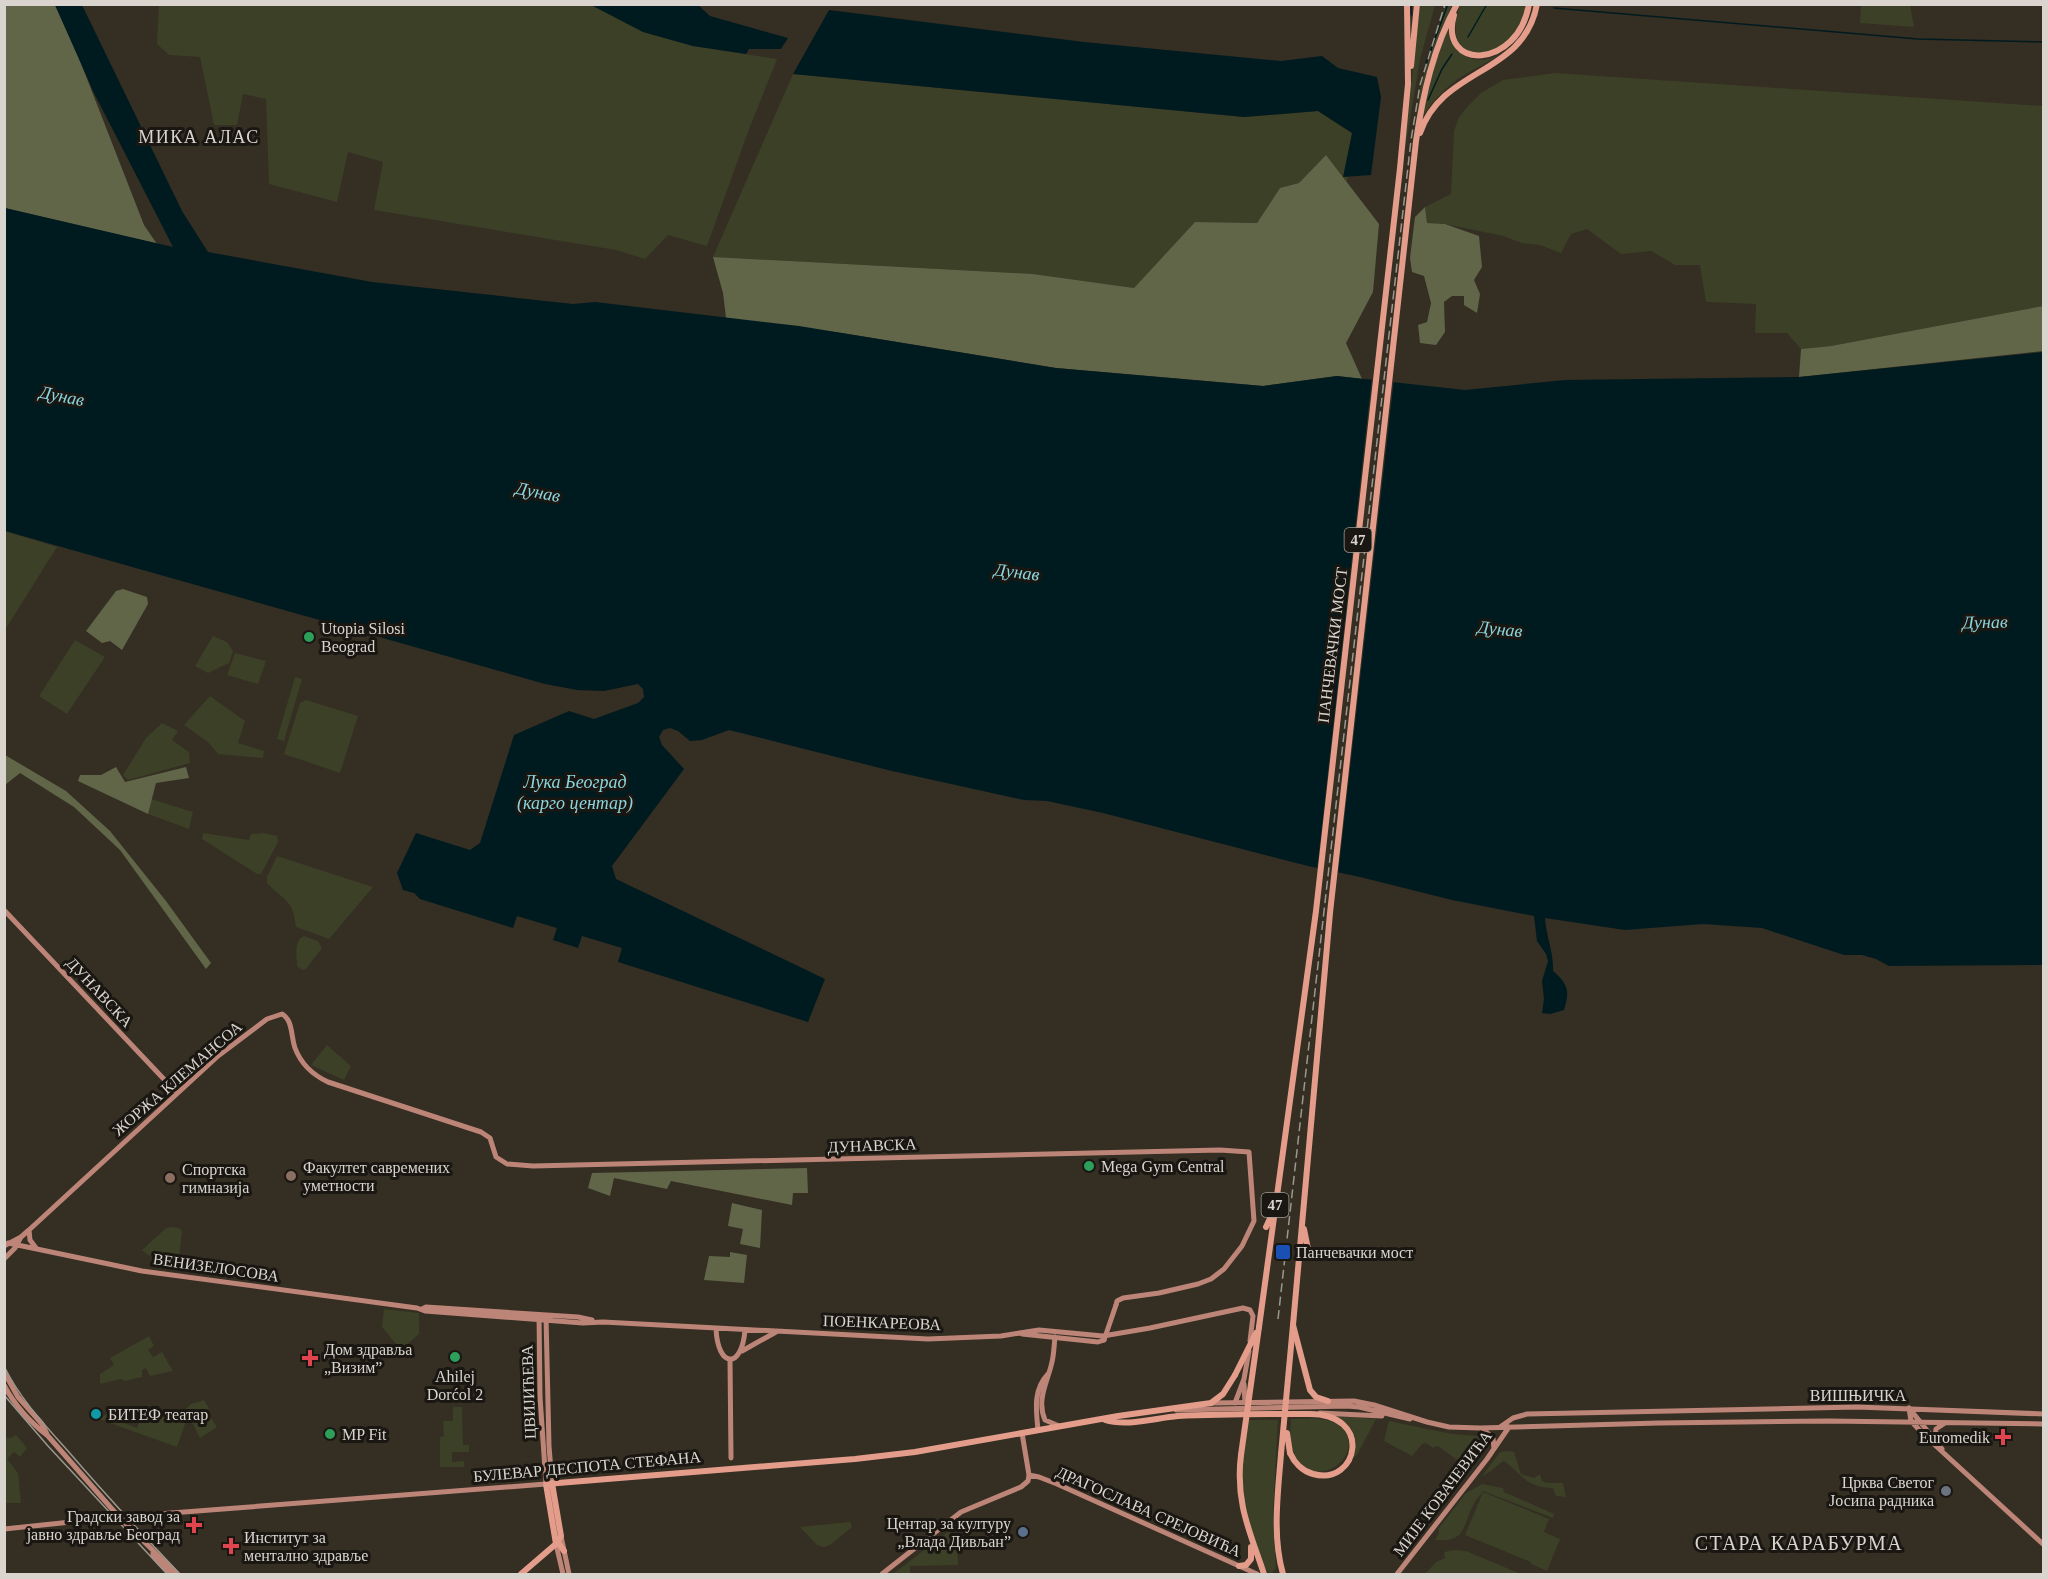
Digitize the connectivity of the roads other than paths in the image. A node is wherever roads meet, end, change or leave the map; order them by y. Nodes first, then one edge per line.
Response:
1 (1407, 4) edge
2 (1417, 4) edge
3 (1458, 4) edge
4 (1529, 4) edge
5 (1537, 4) edge
6 (1408, 84) junction
7 (1416, 141) junction
8 (4, 910) edge
9 (177, 1093) junction
10 (496, 1157) joint
11 (1275, 1206) junction
12 (1302, 1217) junction
13 (1266, 1227) dead end
14 (29, 1230) junction
15 (21, 1237) junction
16 (6, 1244) edge
17 (16, 1246) junction
18 (37, 1249) junction
19 (1308, 1250) dead end
20 (4, 1259) edge
21 (543, 1318) junction
22 (1293, 1325) junction
23 (1259, 1327) junction
24 (716, 1329) junction
25 (745, 1330) junction
26 (777, 1332) junction
27 (1018, 1334) junction
28 (1055, 1337) junction
29 (1104, 1340) joint
30 (742, 1351) junction
31 (730, 1359) junction
32 (4, 1372) edge
33 (1049, 1373) junction
34 (1244, 1379) junction
35 (4, 1385) edge
36 (1328, 1401) junction
37 (1211, 1403) junction
38 (1235, 1403) junction
39 (1245, 1403) junction
40 (1286, 1408) junction
41 (1909, 1408) junction
42 (1168, 1409) junction
43 (1672, 1410) joint
44 (1315, 1413) junction
45 (2043, 1414) edge
46 (1390, 1416) junction
47 (1518, 1416) junction
48 (1102, 1419) junction
49 (1415, 1419) junction
50 (31, 1420) junction
51 (1911, 1421) junction
52 (1921, 1421) junction
53 (1676, 1422) joint
54 (1946, 1422) junction
55 (42, 1424) junction
56 (2043, 1424) edge
57 (1059, 1426) junction
58 (1479, 1428) junction
59 (1495, 1428) junction
60 (1508, 1428) junction
61 (1038, 1430) junction
62 (1022, 1433) junction
63 (48, 1436) junction
64 (1937, 1443) junction
65 (1494, 1449) junction
66 (731, 1458) dead end
67 (1952, 1461) junction
68 (1029, 1475) junction
69 (549, 1484) junction
70 (119, 1517) junction
71 (4, 1529) edge
72 (561, 1536) junction
73 (1251, 1540) junction
74 (556, 1544) junction
75 (2043, 1545) edge
76 (564, 1551) junction
77 (153, 1552) junction
78 (1239, 1566) junction
79 (1282, 1570) edge
80 (171, 1575) edge
81 (177, 1575) edge
82 (521, 1575) edge
83 (563, 1575) edge
84 (570, 1575) edge
85 (882, 1575) edge
86 (1257, 1575) edge
87 (1264, 1575) edge
88 (1277, 1575) edge
89 (1397, 1575) edge

1 - 6 main road
2 - 6 main road, 47
3 - 4 main road
3 - 7 main road, 47
5 - 7 main road
6 - 11 main road, ПАНЧЕВАЧКИ МОСТ / 47
7 - 12 main road, ПАНЧЕВАЧКИ МОСТ / 47
8 - 9 main road, ДУНАВСКА
9 - 10 main road, ЖОРЖА КЛЕМАНСОА
9 - 14 main road, ЖОРЖА КЛЕМАНСОА
10 - 29 main road, ДУНАВСКА, bridge
11 - 13 main road
11 - 23 main road, 47
12 - 19 main road
12 - 22 main road, 47
14 - 15 main road, ЖОРЖА КЛЕМАНСОА
14 - 18 main road
15 - 16 main road, ЖОРЖА КЛЕМАНСОА
15 - 17 main road, ЖОРЖА КЛЕМАНСОА
16 - 17 main road, ВЕНИЗЕЛОСОВА
17 - 18 main road, ВЕНИЗЕЛОСОВА
17 - 20 main road, ЖОРЖА КЛЕМАНСОА
18 - 21 main road, ВЕНИЗЕЛОСОВА
21 - 24 main road, ПОЕНКАРЕОВА
21 - 69 main road, ЦВИЈИЋЕВА
22 - 36 main road
22 - 40 main road, 47, bridge
23 - 37 main road, bridge
23 - 73 main road, 47, bridge
24 - 25 main road, ПОЕНКАРЕОВА
24 - 31 main road
25 - 26 main road, ПОЕНКАРЕОВА
25 - 30 main road
26 - 27 main road, ПОЕНКАРЕОВА
26 - 30 main road
27 - 28 main road, ПОЕНКАРЕОВА
27 - 34 main road, ПОЕНКАРЕОВА
28 - 29 main road, ПОЕНКАРЕОВА
28 - 33 main road
30 - 31 main road
31 - 66 main road
32 - 55 main road
33 - 57 main road
33 - 61 main road
34 - 38 main road
34 - 39 main road
35 - 50 main road
36 - 39 main road, БУЛЕВАР ДЕСПОТА СТЕФАНА
36 - 49 main road, БУЛЕВАР ДЕСПОТА СТЕФАНА
37 - 38 main road, БУЛЕВАР ДЕСПОТА СТЕФАНА
37 - 42 main road, БУЛЕВАР ДЕСПОТА СТЕФАНА
38 - 39 main road, БУЛЕВАР ДЕСПОТА СТЕФАНА
40 - 44 main road, bridge
40 - 79 main road, 47, bridge
41 - 43 main road, ВИШЊИЧКА
41 - 45 main road, ВИШЊИЧКА
41 - 51 main road
41 - 52 main road
42 - 46 main road, БУЛЕВАР ДЕСПОТА СТЕФАНА
42 - 48 main road, БУЛЕВАР ДЕСПОТА СТЕФАНА
43 - 47 main road, БУЛЕВАР ДЕСПОТА СТЕФАНА
44 - 46 main road
44 - 48 main road
46 - 49 main road, БУЛЕВАР ДЕСПОТА СТЕФАНА
47 - 59 main road, БУЛЕВАР ДЕСПОТА СТЕФАНА
47 - 60 main road
48 - 57 main road, БУЛЕВАР ДЕСПОТА СТЕФАНА
49 - 58 main road, БУЛЕВАР ДЕСПОТА СТЕФАНА
50 - 55 main road
50 - 63 main road
51 - 52 main road, ВИШЊИЧКА
51 - 53 main road, ВИШЊИЧКА
51 - 67 main road
52 - 54 main road, ВИШЊИЧКА
52 - 64 main road
53 - 60 main road, БУЛЕВАР ДЕСПОТА СТЕФАНА
54 - 56 main road, ВИШЊИЧКА
54 - 64 main road
55 - 63 main road
57 - 61 main road, БУЛЕВАР ДЕСПОТА СТЕФАНА
58 - 59 main road, БУЛЕВАР ДЕСПОТА СТЕФАНА
58 - 65 main road
59 - 60 main road, БУЛЕВАР ДЕСПОТА СТЕФАНА
60 - 65 main road, МИЈЕ КОВАЧЕВИЋА
61 - 62 main road, БУЛЕВАР ДЕСПОТА СТЕФАНА
62 - 68 main road
62 - 69 main road, БУЛЕВАР ДЕСПОТА СТЕФАНА
63 - 70 main road
64 - 67 main road
65 - 89 main road, МИЈЕ КОВАЧЕВИЋА
67 - 75 main road
68 - 78 main road, ДРАГОСЛАВА СРЕЈОВИЋА
68 - 85 main road
69 - 70 main road, БУЛЕВАР ДЕСПОТА СТЕФАНА
69 - 72 main road, ЦВИЈИЋЕВА
69 - 74 main road, ЦВИЈИЋЕВА
70 - 71 main road, БУЛЕВАР ДЕСПОТА СТЕФАНА
70 - 77 main road
72 - 74 main road
72 - 76 main road, ЦВИЈИЋЕВА
73 - 78 main road
73 - 87 main road, 47
74 - 76 main road
74 - 82 main road
74 - 83 main road, ЦВИЈИЋЕВА
76 - 84 main road, ЦВИЈИЋЕВА
77 - 80 main road
77 - 81 main road
78 - 86 main road, ДРАГОСЛАВА СРЕЈОВИЋА
79 - 88 main road

